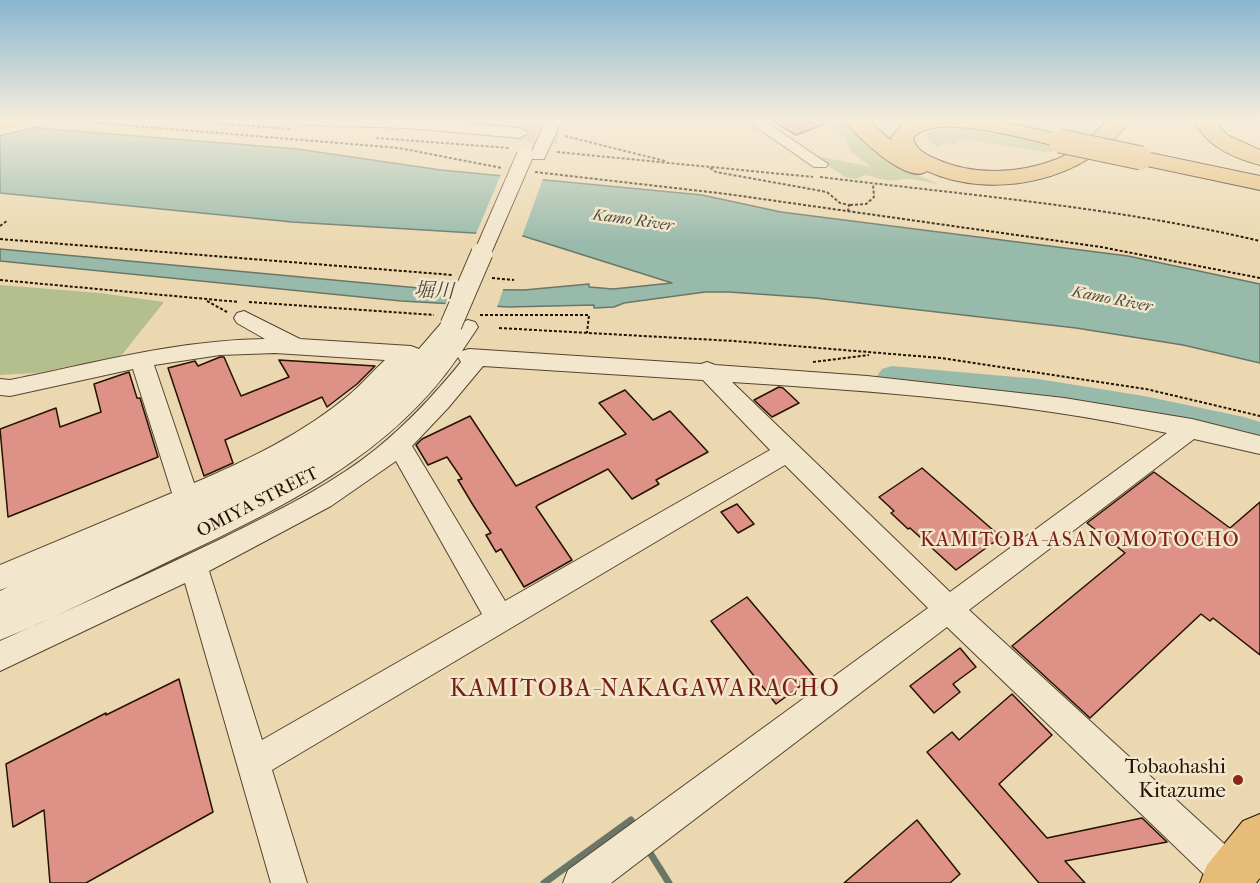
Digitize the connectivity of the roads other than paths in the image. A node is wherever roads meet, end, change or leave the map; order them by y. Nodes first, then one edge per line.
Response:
1 (521, 161) edge
2 (816, 161) edge
3 (905, 161) edge
4 (923, 161) edge
5 (1069, 161) edge
6 (1086, 161) edge
7 (1172, 161) edge
8 (1185, 161) edge
9 (820, 164) dead end
10 (1260, 174) edge
11 (1260, 183) edge
12 (459, 320) junction
13 (242, 322) road end
14 (294, 345) junction
15 (141, 359) junction
16 (707, 370) junction
17 (0, 387) edge
18 (1192, 428) junction
19 (398, 443) junction
20 (1260, 445) edge
21 (786, 452) junction
22 (186, 498) junction
23 (194, 566) junction
24 (0, 578) edge
25 (0, 605) edge
26 (947, 610) junction
27 (500, 618) junction
28 (0, 627) edge
29 (0, 656) edge
30 (253, 763) junction
31 (1260, 838) edge
32 (1228, 879) edge
33 (289, 883) edge
34 (580, 883) edge

1 - 12 street, OMIYA STREET
2 - 9 street
3 - 6 highway
4 - 5 highway
7 - 11 highway
8 - 10 highway
12 - 25 street, OMIYA STREET
12 - 28 street, OMIYA STREET
13 - 14 street
14 - 15 street
14 - 22 street
15 - 17 street
15 - 22 street
16 - 18 street
16 - 19 street
16 - 21 street
18 - 20 street
18 - 26 street
19 - 23 street
19 - 27 street
21 - 26 street
21 - 27 street
22 - 24 street
23 - 29 street
23 - 30 street
26 - 32 street
26 - 34 street
27 - 30 street
30 - 33 street
31 - 32 highway

